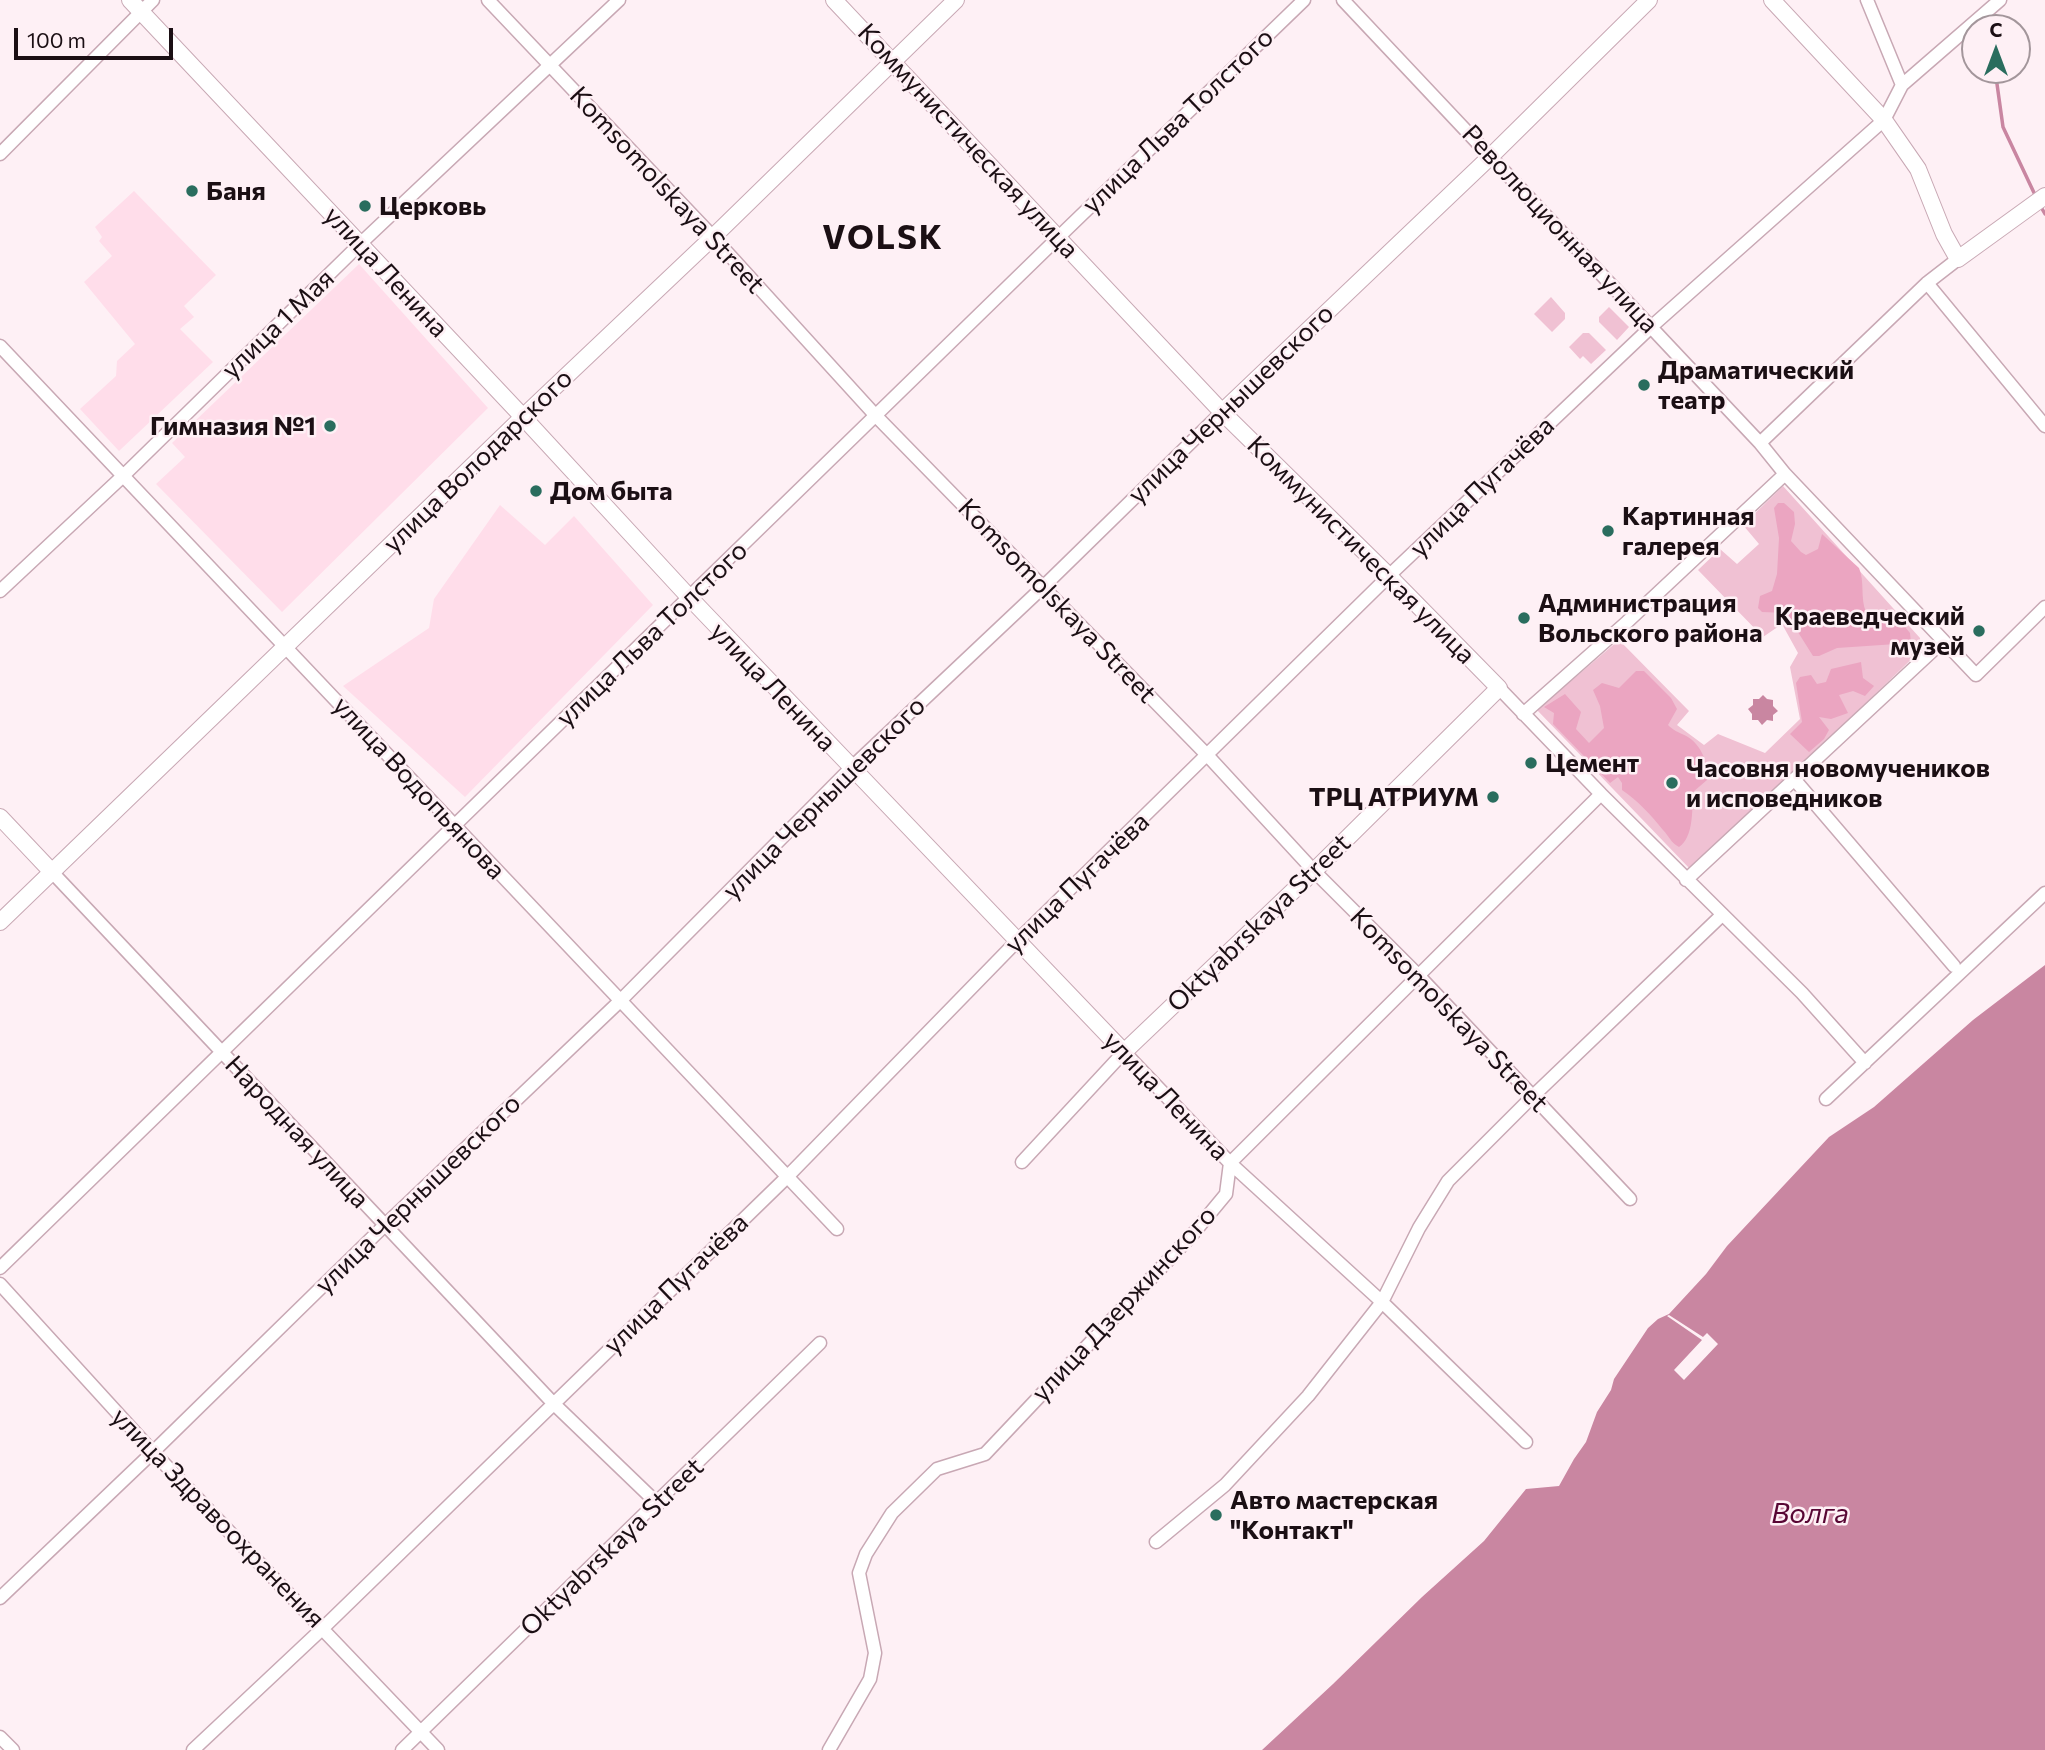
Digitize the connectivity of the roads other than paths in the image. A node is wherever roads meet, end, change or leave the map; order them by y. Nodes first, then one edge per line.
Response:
1 (488, 0) edge
2 (619, 0) edge
3 (834, 0) edge
4 (956, 0) edge
5 (1304, 0) edge
6 (1343, 0) edge
7 (1649, 0) edge
8 (1772, 0) edge
9 (1867, 0) edge
10 (1999, 0) edge
11 (142, 4) edge
12 (891, 61) junction
13 (550, 66) junction
14 (1902, 85) junction
15 (1884, 120) junction
16 (0, 153) edge
17 (1491, 156) junction
18 (2045, 196) edge
19 (713, 237) junction
20 (1058, 237) junction
21 (360, 244) junction
22 (1958, 259) junction
23 (1927, 283) junction
24 (1651, 327) junction
25 (0, 346) edge
26 (1222, 412) junction
27 (876, 416) junction
28 (523, 417) junction
29 (2045, 426) edge
30 (1760, 443) junction
31 (1785, 474) junction
32 (123, 476) junction
33 (1389, 576) junction
34 (1043, 587) junction
35 (0, 591) edge
36 (689, 597) junction
37 (2045, 607) edge
38 (1943, 641) junction
39 (286, 648) junction
40 (1499, 688) junction
41 (1523, 713) junction
42 (1208, 756) junction
43 (851, 768) junction
44 (1794, 779) junction
45 (1601, 794) junction
46 (0, 817) edge
47 (455, 825) junction
48 (1314, 871) junction
49 (52, 872) junction
50 (1686, 880) junction
51 (2045, 893) edge
52 (1722, 915) junction
53 (0, 922) edge
54 (1017, 941) junction
55 (1954, 966) dead end
56 (1418, 975) junction
57 (620, 1001) junction
58 (221, 1051) junction
59 (1124, 1052) junction
60 (1865, 1063) junction
61 (1532, 1097) junction
62 (1826, 1099) dead end
63 (1022, 1162) dead end
64 (1230, 1163) junction
65 (786, 1178) junction
66 (1630, 1199) dead end
67 (384, 1225) junction
68 (837, 1230) dead end
69 (0, 1268) edge
70 (0, 1284) edge
71 (1382, 1302) junction
72 (820, 1343) dead end
73 (553, 1403) junction
74 (1526, 1442) dead end
75 (153, 1452) junction
76 (658, 1504) junction
77 (1156, 1542) dead end
78 (0, 1598) edge
79 (323, 1628) junction
80 (421, 1732) junction
81 (0, 1737) edge
82 (13, 1750) edge
83 (193, 1750) edge
84 (402, 1750) edge
85 (438, 1750) edge
86 (829, 1750) edge

1 - 13 street, Komsomolskaya Street
2 - 13 street, улица 1 Мая
3 - 12 street, Коммунистическая улица
4 - 12 street, улица Володарского
5 - 20 street, улица Льва Толстого
6 - 17 street, Революционная улица
7 - 17 street, улица Чернышевского
8 - 15 street
9 - 14 street
10 - 14 street, улица Пугачёва
11 - 16 street
11 - 21 street, улица Ленина
12 - 19 street, улица Володарского
12 - 20 street, Коммунистическая улица
13 - 19 street, Komsomolskaya Street
13 - 21 street, улица 1 Мая
14 - 15 street, улица Пугачёва
15 - 22 street
15 - 24 street, улица Пугачёва
17 - 24 street, Революционная улица
17 - 26 street, улица Чернышевского
18 - 22 street
19 - 27 street, Komsomolskaya Street
19 - 28 street, улица Володарского
20 - 26 street, Коммунистическая улица
20 - 27 street, улица Льва Толстого
21 - 28 street, улица Ленина
21 - 32 street, улица 1 Мая
22 - 23 street
23 - 29 street
23 - 30 street
24 - 30 street, Революционная улица
24 - 33 street, улица Пугачёва
25 - 32 street, улица Водопьянова
26 - 33 street, Коммунистическая улица
26 - 34 street, улица Чернышевского
27 - 34 street, Komsomolskaya Street
27 - 36 street, улица Льва Толстого
28 - 36 street, улица Ленина
28 - 39 street, улица Володарского
30 - 31 street, Революционная улица
31 - 38 street, Революционная улица
31 - 41 street
32 - 35 street, улица 1 Мая
32 - 39 street, улица Водопьянова
33 - 40 street, Коммунистическая улица
33 - 42 street, улица Пугачёва
34 - 42 street, Komsomolskaya Street
34 - 43 street, улица Чернышевского
36 - 43 street, улица Ленина
36 - 47 street, улица Льва Толстого
37 - 38 street, Революционная улица
38 - 44 street
39 - 47 street, улица Водопьянова
39 - 49 street, улица Володарского
40 - 41 street, Коммунистическая улица
40 - 48 street, Oktyabrskaya Street
41 - 45 street, Коммунистическая улица
42 - 48 street, Komsomolskaya Street
42 - 54 street, улица Пугачёва
43 - 54 street, улица Ленина
43 - 57 street, улица Чернышевского
44 - 50 street
44 - 55 street
45 - 50 street, Коммунистическая улица
45 - 56 street
46 - 49 street, Народная улица
47 - 57 street, улица Водопьянова
47 - 58 street, улица Льва Толстого
48 - 56 street, Komsomolskaya Street
48 - 59 street, Oktyabrskaya Street
49 - 53 street, улица Володарского
49 - 58 street, Народная улица
50 - 52 street, Коммунистическая улица
51 - 60 street
52 - 60 street, Коммунистическая улица
52 - 61 street
54 - 59 street, улица Ленина
54 - 65 street, улица Пугачёва
56 - 61 street, Komsomolskaya Street
56 - 64 street
57 - 65 street, улица Водопьянова
57 - 67 street, улица Чернышевского
58 - 67 street, Народная улица
58 - 69 street, улица Льва Толстого
59 - 63 street, Oktyabrskaya Street
59 - 64 street, улица Ленина
60 - 62 street
61 - 66 street, Komsomolskaya Street
61 - 71 street
64 - 71 street, улица Ленина
64 - 86 street, улица Дзержинского
65 - 68 street, улица Водопьянова
65 - 73 street, улица Пугачёва
67 - 73 street, Народная улица
67 - 75 street, улица Чернышевского
70 - 75 street, улица Здравоохранения
71 - 74 street, улица Ленина
71 - 77 street
72 - 76 street, Oktyabrskaya Street
73 - 76 street, Народная улица
73 - 79 street, улица Пугачёва
75 - 78 street, улица Чернышевского
75 - 79 street, улица Здравоохранения
76 - 80 street, Oktyabrskaya Street
79 - 80 street, улица Здравоохранения
79 - 83 street, улица Пугачёва
80 - 84 street, Oktyabrskaya Street
80 - 85 street, улица Здравоохранения
81 - 82 street

